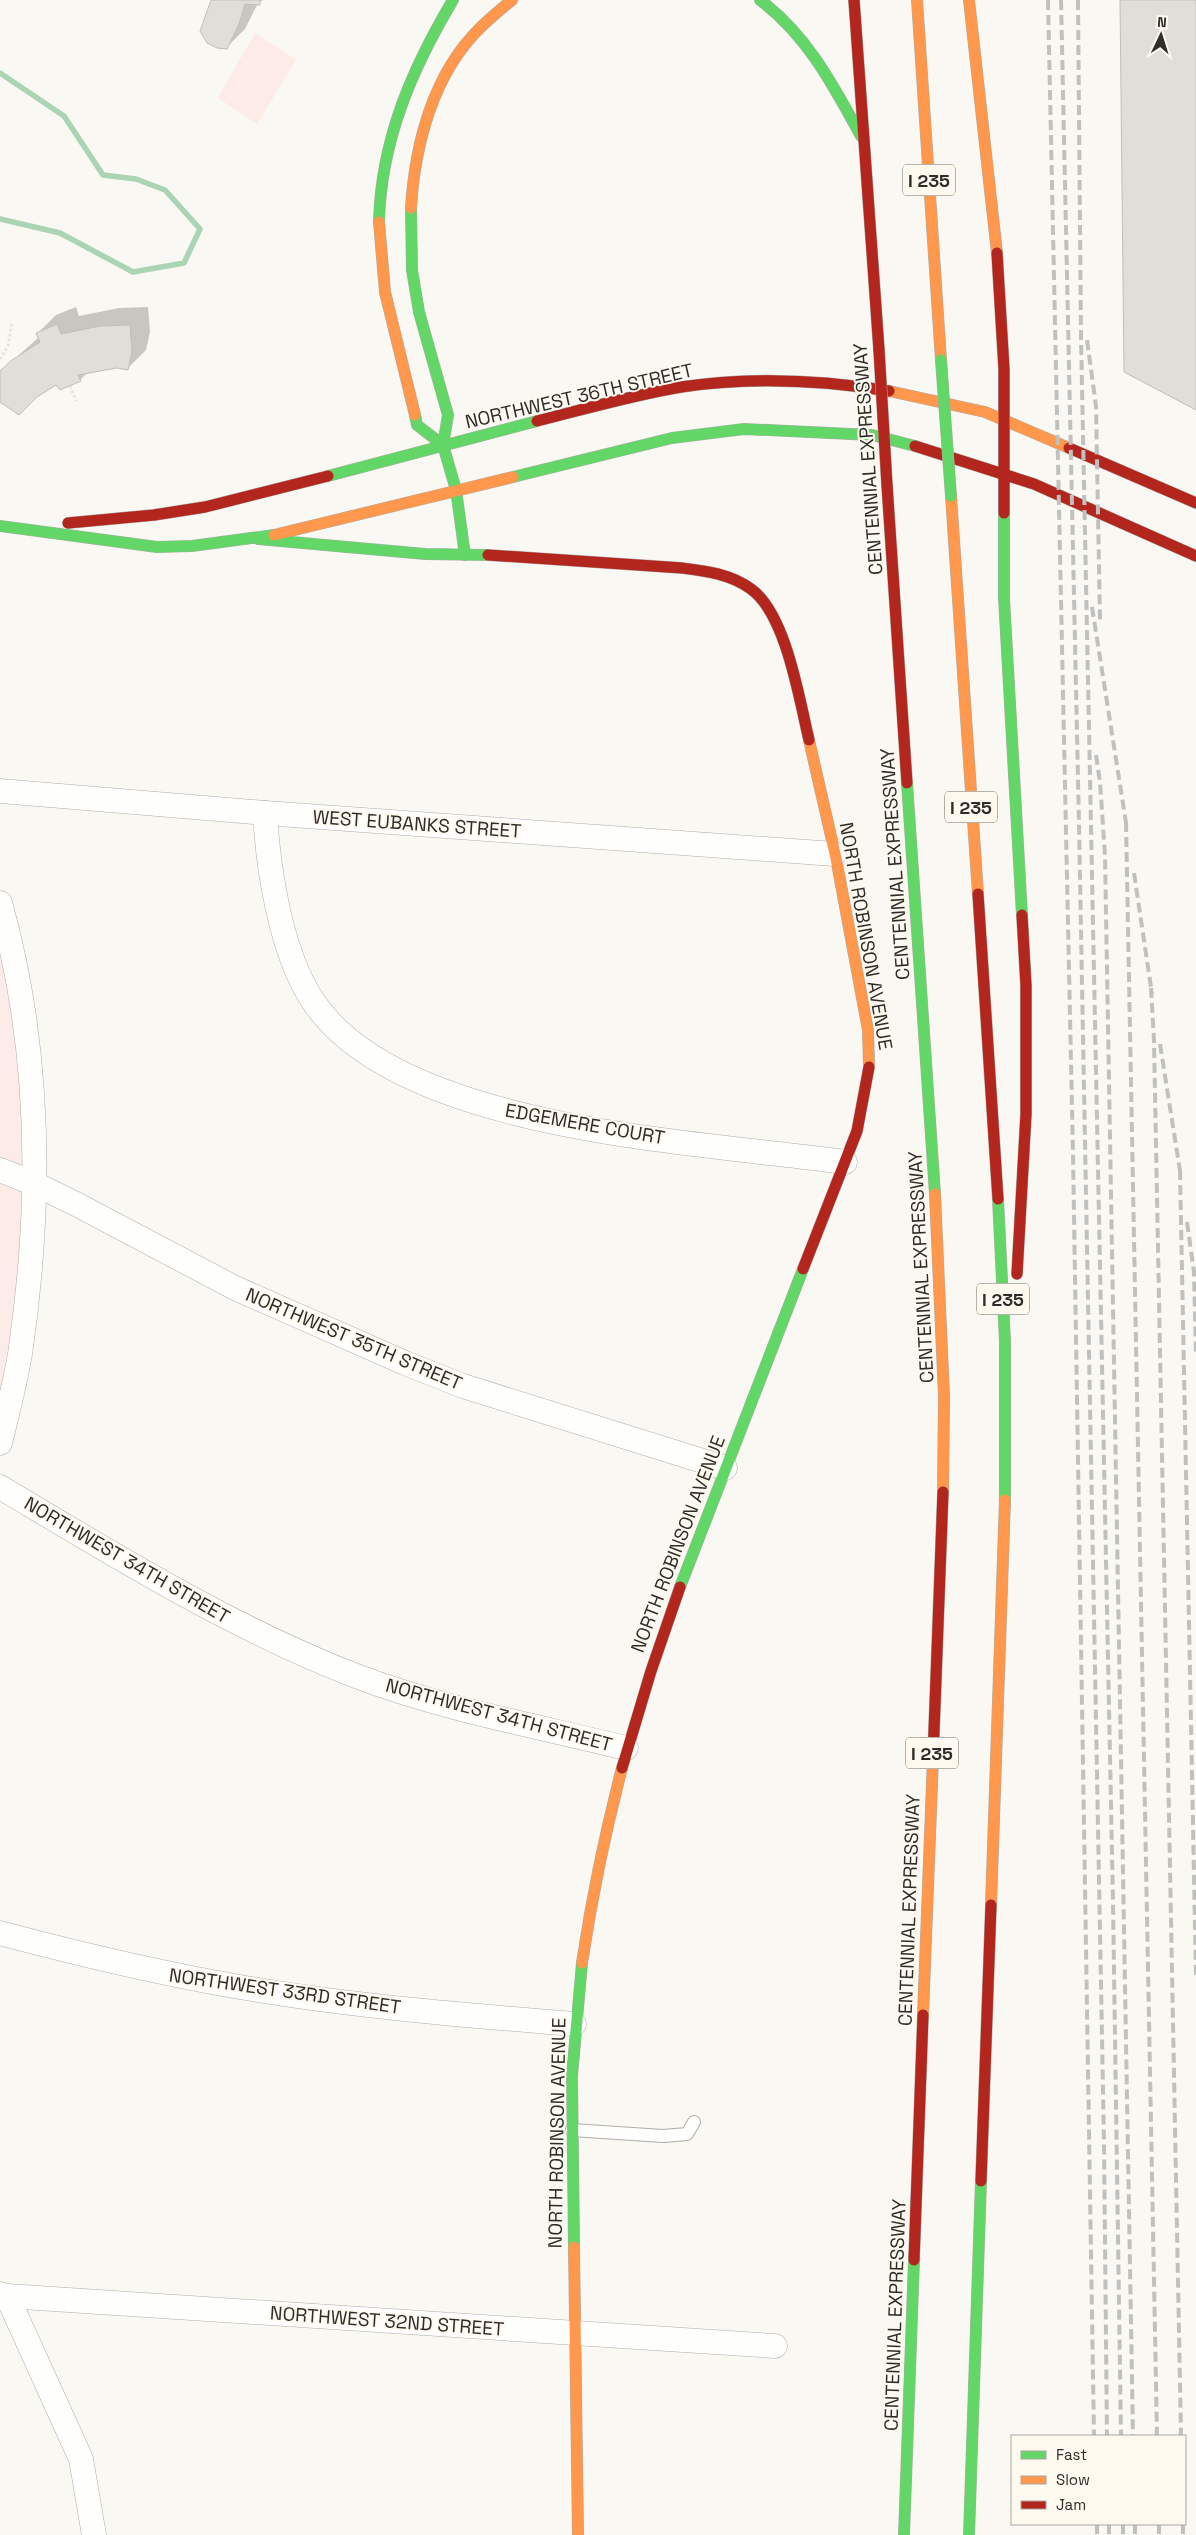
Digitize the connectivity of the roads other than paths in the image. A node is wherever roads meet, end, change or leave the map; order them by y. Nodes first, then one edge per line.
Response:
1 (453, 0) edge
2 (512, 0) edge
3 (760, 0) edge
4 (854, 0) edge
5 (917, 0) edge
6 (969, 0) edge
7 (864, 141) junction
8 (1004, 419) junction
9 (443, 444) junction
10 (1004, 474) junction
11 (456, 490) junction
12 (1196, 503) edge
13 (0, 526) edge
14 (18, 527) junction
15 (258, 539) junction
16 (464, 555) junction
17 (1196, 556) edge
18 (0, 790) edge
19 (265, 813) junction
20 (834, 854) junction
21 (0, 903) edge
22 (845, 1162) junction
23 (0, 1170) edge
24 (34, 1183) junction
25 (1017, 1282) dead end
26 (1016, 1302) dead end
27 (0, 1443) edge
28 (725, 1468) junction
29 (1006, 1480) junction
30 (0, 1487) edge
31 (626, 1748) junction
32 (0, 1933) edge
33 (574, 2024) junction
34 (694, 2122) dead end
35 (572, 2130) junction
36 (3, 2295) edge
37 (575, 2333) junction
38 (775, 2346) dead end
39 (94, 2535) edge
40 (578, 2535) edge
41 (904, 2535) edge
42 (969, 2535) edge

1 - 9 main road
2 - 9 main road
3 - 7 main road
4 - 7 main road, CENTENNIAL EXPRESSWAY / I 235
5 - 29 main road, I 235, bridge
6 - 8 main road
7 - 41 main road, CENTENNIAL EXPRESSWAY / I 235, bridge
8 - 9 main road, NORTHWEST 36TH STREET
8 - 10 main road
8 - 12 main road, NORTHWEST 36TH STREET
9 - 11 main road
9 - 14 main road, NORTHWEST 36TH STREET
10 - 11 main road, NORTHWEST 36TH STREET
10 - 17 main road
10 - 25 main road
11 - 15 main road, NORTHWEST 36TH STREET
11 - 16 main road
13 - 14 main road, NORTHWEST 36TH STREET
14 - 15 main road, NORTHWEST 36TH STREET
15 - 16 main road
16 - 20 main road, NORTH ROBINSON AVENUE
18 - 19 street, WEST EUBANKS STREET
19 - 20 street, WEST EUBANKS STREET
19 - 22 street, EDGEMERE COURT
20 - 22 main road, NORTH ROBINSON AVENUE
21 - 24 street
22 - 28 main road, NORTH ROBINSON AVENUE
23 - 24 street, NORTHWEST 35TH STREET
24 - 27 street
24 - 28 street, NORTHWEST 35TH STREET
26 - 29 main road
28 - 31 main road, NORTH ROBINSON AVENUE
29 - 42 main road, I 235
30 - 31 street, NORTHWEST 34TH STREET
31 - 33 main road, NORTH ROBINSON AVENUE
32 - 33 street, NORTHWEST 33RD STREET
33 - 35 main road, NORTH ROBINSON AVENUE
34 - 35 lane
35 - 37 main road, NORTH ROBINSON AVENUE
36 - 37 street, NORTHWEST 32ND STREET
36 - 39 street
37 - 38 street, NORTHWEST 32ND STREET
37 - 40 main road, NORTH ROBINSON AVENUE

